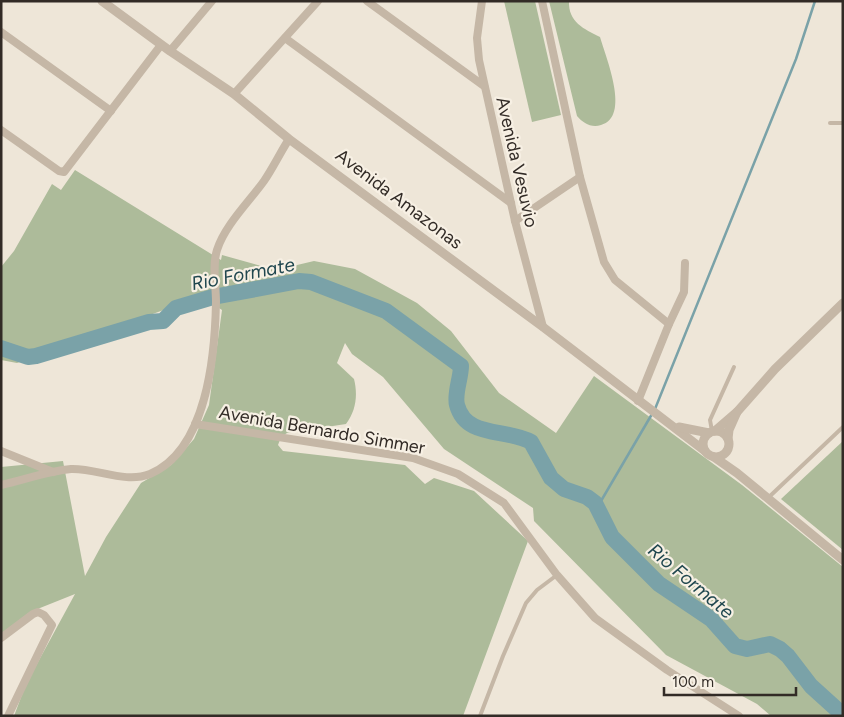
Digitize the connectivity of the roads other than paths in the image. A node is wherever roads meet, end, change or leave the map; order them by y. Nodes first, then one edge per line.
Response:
1 (102, 1) edge
2 (212, 1) edge
3 (318, 1) edge
4 (366, 1) edge
5 (482, 1) edge
6 (542, 1) edge
7 (1, 32) edge
8 (285, 38) junction
9 (161, 45) junction
10 (170, 51) junction
11 (484, 86) junction
12 (234, 94) junction
13 (111, 111) junction
14 (830, 123) dead end
15 (843, 123) edge
16 (1, 130) edge
17 (289, 139) junction
18 (580, 177) junction
19 (510, 203) junction
20 (515, 221) junction
21 (685, 263) dead end
22 (843, 303) edge
23 (669, 324) junction
24 (543, 327) junction
25 (734, 368) dead end
26 (638, 401) junction
27 (737, 412) junction
28 (194, 424) junction
29 (674, 426) junction
30 (843, 427) edge
31 (712, 431) junction
32 (728, 439) junction
33 (705, 450) junction
34 (728, 450) junction
35 (1, 451) edge
36 (714, 457) junction
37 (54, 472) junction
38 (738, 473) junction
39 (1, 485) edge
40 (767, 499) junction
41 (843, 560) edge
42 (557, 575) junction
43 (1, 638) edge
44 (8, 716) edge
45 (480, 716) edge
46 (739, 716) edge

1 - 9 street, Avenida Amazonas
2 - 10 street
3 - 8 street
4 - 11 street
5 - 11 street, Avenida Vesuvio
6 - 18 street
7 - 13 street
8 - 12 street
8 - 19 street
9 - 10 street, Avenida Amazonas
9 - 13 street
10 - 12 street, Avenida Amazonas
11 - 19 street, Avenida Vesuvio
12 - 17 street, Avenida Amazonas
13 - 16 street
14 - 15 lane
17 - 24 street, Avenida Amazonas
17 - 28 street
18 - 20 street
18 - 23 street
19 - 20 street, Avenida Vesuvio
20 - 24 street, Avenida Vesuvio
21 - 23 street
22 - 27 street
23 - 26 street
24 - 26 street, Avenida Amazonas
25 - 31 lane
26 - 29 street, Avenida Amazonas
27 - 31 street
27 - 32 street
28 - 37 street
28 - 42 street, Avenida Bernardo Simmer
29 - 31 street, Avenida Amazonas
29 - 33 street, Avenida Amazonas
30 - 40 lane
31 - 32 street
31 - 33 street
32 - 34 street
33 - 36 street
34 - 36 street
34 - 38 street
35 - 37 street
36 - 38 street
37 - 39 street
38 - 40 street
40 - 41 street
42 - 45 lane
42 - 46 street, Avenida Bernardo Simmer
43 - 44 street

